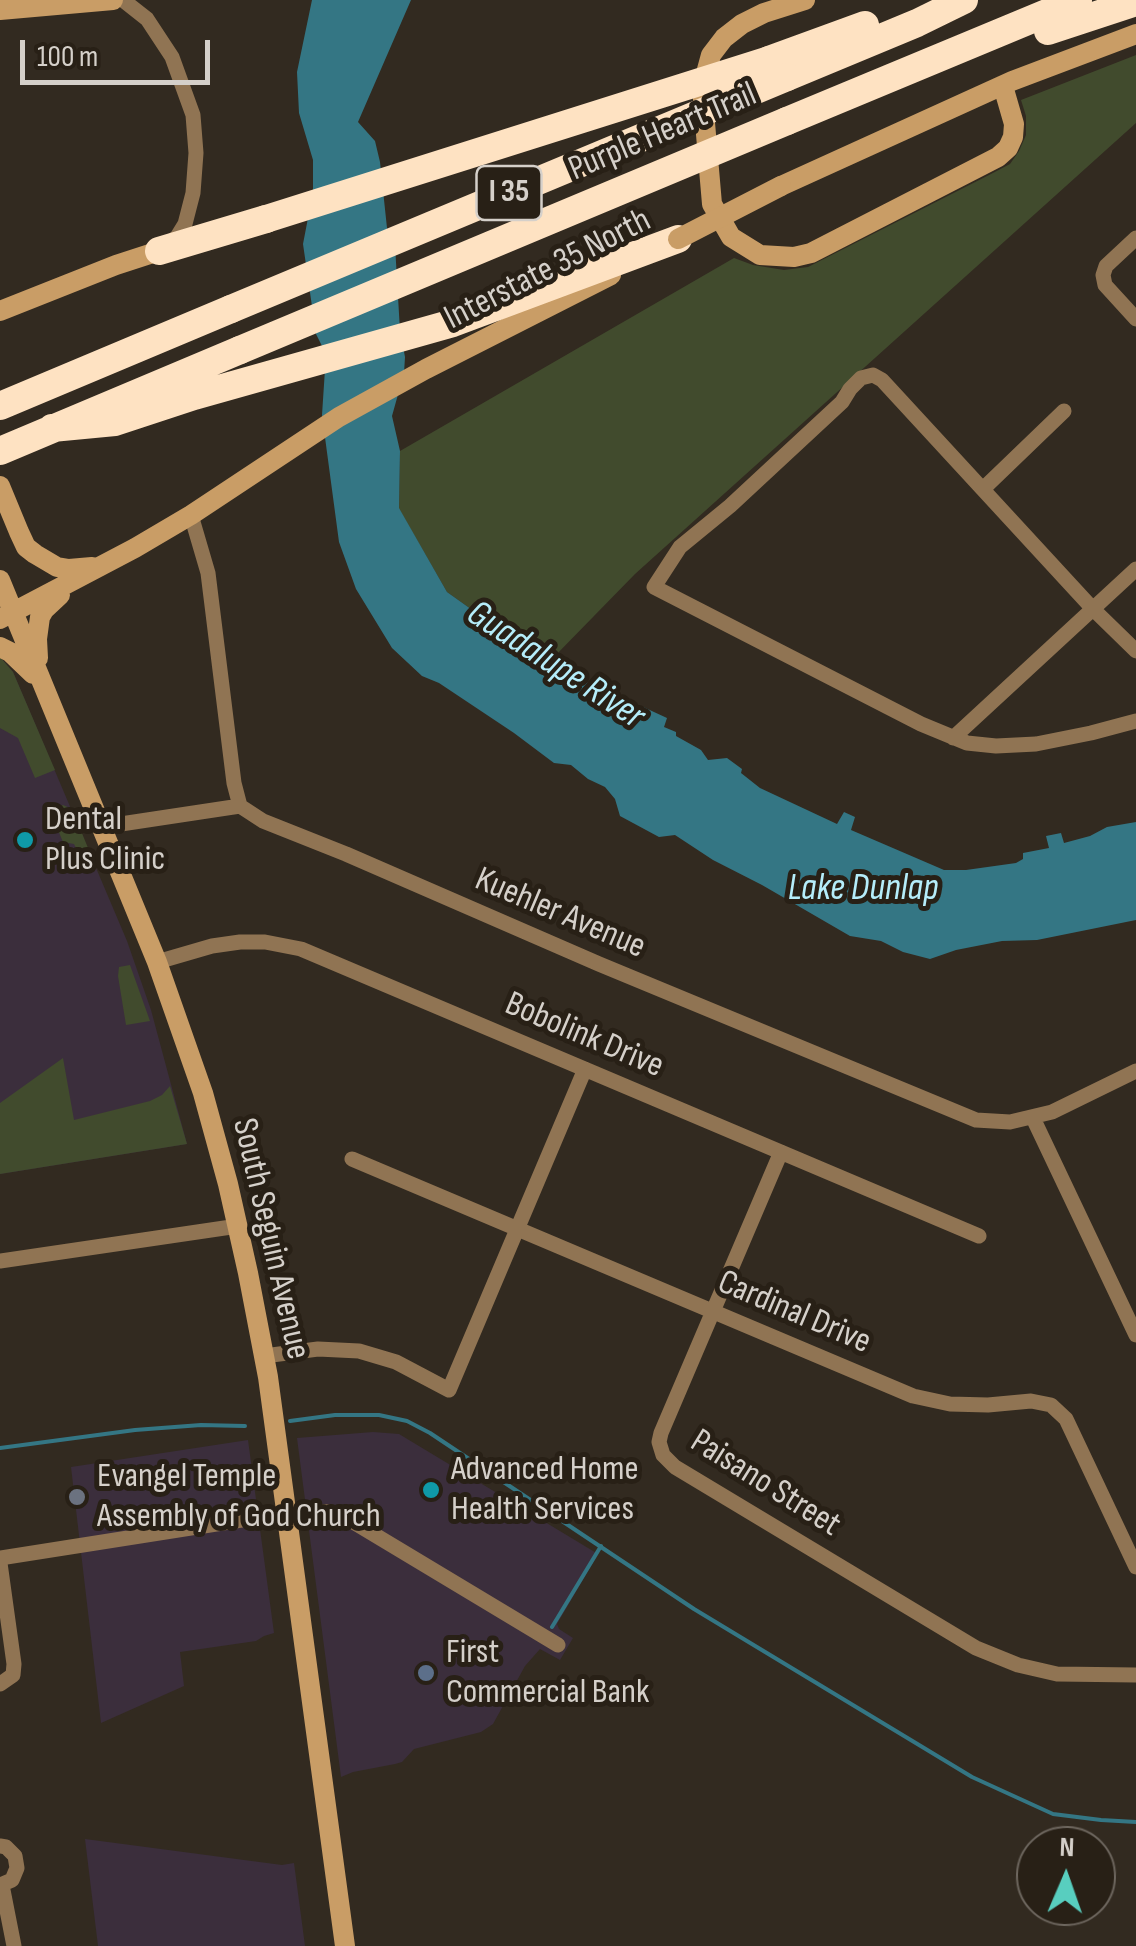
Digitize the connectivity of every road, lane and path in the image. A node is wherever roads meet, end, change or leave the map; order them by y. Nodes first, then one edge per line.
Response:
1 (113, 0) edge
2 (123, 0) edge
3 (805, 0) edge
4 (926, 0) edge
5 (964, 0) edge
6 (1078, 0) edge
7 (1136, 2) edge
8 (0, 10) edge
9 (1136, 34) edge
10 (778, 69) junction
11 (1003, 86) junction
12 (865, 89) junction
13 (1136, 238) edge
14 (678, 239) junction
15 (158, 251) junction
16 (1, 311) edge
17 (1136, 320) edge
18 (2, 405) edge
19 (1064, 411) dead end
20 (52, 428) junction
21 (9, 447) edge
22 (0, 486) edge
23 (983, 489) junction
24 (191, 515) junction
25 (98, 567) junction
26 (1136, 570) edge
27 (0, 580) edge
28 (1093, 609) junction
29 (7, 616) edge
30 (0, 646) edge
31 (1136, 650) edge
32 (40, 681) junction
33 (1136, 722) edge
34 (953, 738) junction
35 (240, 806) junction
36 (101, 826) junction
37 (158, 962) junction
38 (585, 1069) junction
39 (1136, 1072) edge
40 (1032, 1118) junction
41 (781, 1152) junction
42 (352, 1159) dead end
43 (238, 1226) junction
44 (517, 1229) junction
45 (979, 1236) dead end
46 (0, 1261) edge
47 (713, 1312) junction
48 (1136, 1335) edge
49 (264, 1356) junction
50 (287, 1513) junction
51 (0, 1560) edge
52 (1136, 1567) edge
53 (558, 1645) dead end
54 (1136, 1675) edge
55 (0, 1684) edge
56 (0, 1846) edge
57 (1, 1885) edge
58 (14, 1946) edge
59 (345, 1946) edge

1 - 8 main road
2 - 15 street
3 - 11 main road
4 - 10 highway
5 - 10 highway, Purple Heart Trail / I 35
6 - 12 highway, Purple Heart Trail / I 35
7 - 12 highway
9 - 11 main road, Interstate 35 North
10 - 15 highway, bridge
10 - 18 highway, Purple Heart Trail / I 35, bridge
11 - 14 main road, Interstate 35 North, bridge
12 - 20 highway, Purple Heart Trail / I 35, bridge
13 - 17 street
14 - 20 highway
14 - 24 main road, Interstate 35 North
15 - 16 main road
19 - 23 street
20 - 21 highway, Purple Heart Trail / I 35
22 - 25 main road
23 - 28 street
23 - 34 street
24 - 25 main road, Interstate 35 North
24 - 35 street
25 - 29 main road, Interstate 35 North
25 - 32 main road
26 - 28 street
27 - 29 main road, South Seguin Avenue
28 - 31 street
28 - 34 street
29 - 32 main road, South Seguin Avenue
30 - 32 main road
32 - 36 main road, South Seguin Avenue
33 - 34 street
35 - 36 street
35 - 40 street, Kuehler Avenue
36 - 37 main road, South Seguin Avenue
37 - 38 street, Bobolink Drive
37 - 43 main road, South Seguin Avenue
38 - 41 street, Bobolink Drive
38 - 44 street
39 - 40 street, Kuehler Avenue
40 - 48 street
41 - 45 street, Bobolink Drive
41 - 47 street, Paisano Street
42 - 44 street, Cardinal Drive
43 - 46 street
43 - 49 main road, South Seguin Avenue
44 - 47 street, Cardinal Drive
44 - 49 street
47 - 52 street, Cardinal Drive
47 - 54 street, Paisano Street
49 - 50 main road, South Seguin Avenue
50 - 51 street
50 - 53 street
50 - 59 main road, South Seguin Avenue
51 - 55 street
56 - 57 street
57 - 58 street

